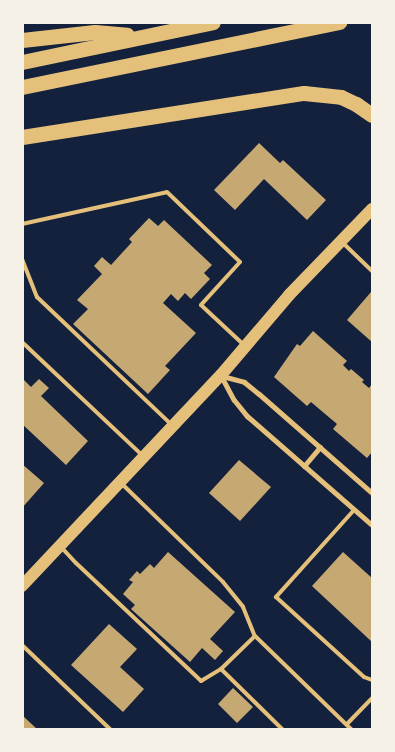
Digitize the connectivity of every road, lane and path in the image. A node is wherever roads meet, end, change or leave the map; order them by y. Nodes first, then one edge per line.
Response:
1 (214, 22) edge
2 (339, 22) edge
3 (144, 37) junction
4 (22, 40) edge
5 (22, 62) edge
6 (22, 87) edge
7 (372, 115) edge
8 (22, 137) edge
9 (372, 209) edge
10 (22, 224) edge
11 (341, 241) junction
12 (22, 259) edge
13 (372, 271) edge
14 (22, 342) edge
15 (246, 346) junction
16 (221, 375) junction
17 (173, 426) junction
18 (320, 447) junction
19 (143, 457) junction
20 (304, 466) junction
21 (120, 482) junction
22 (372, 493) edge
23 (354, 510) junction
24 (372, 525) edge
25 (60, 545) junction
26 (22, 586) edge
27 (255, 636) junction
28 (22, 645) edge
29 (221, 670) junction
30 (372, 680) edge
31 (372, 698) edge
32 (347, 724) junction
33 (111, 730) edge
34 (283, 730) edge
35 (352, 730) edge

1 - 3 highway
2 - 6 highway
3 - 4 highway
3 - 5 highway
7 - 8 highway
9 - 11 main road
10 - 15 lane
11 - 13 lane
11 - 15 main road
12 - 17 lane
14 - 19 lane
15 - 16 main road
16 - 17 main road
16 - 18 street
16 - 20 street
17 - 19 main road
18 - 20 street
18 - 22 street
19 - 21 main road
20 - 23 street
21 - 25 main road
21 - 27 lane
23 - 24 street
23 - 30 lane
25 - 26 main road
25 - 29 lane
27 - 29 lane
27 - 32 lane
28 - 33 lane
29 - 34 lane
31 - 32 lane
32 - 35 lane

